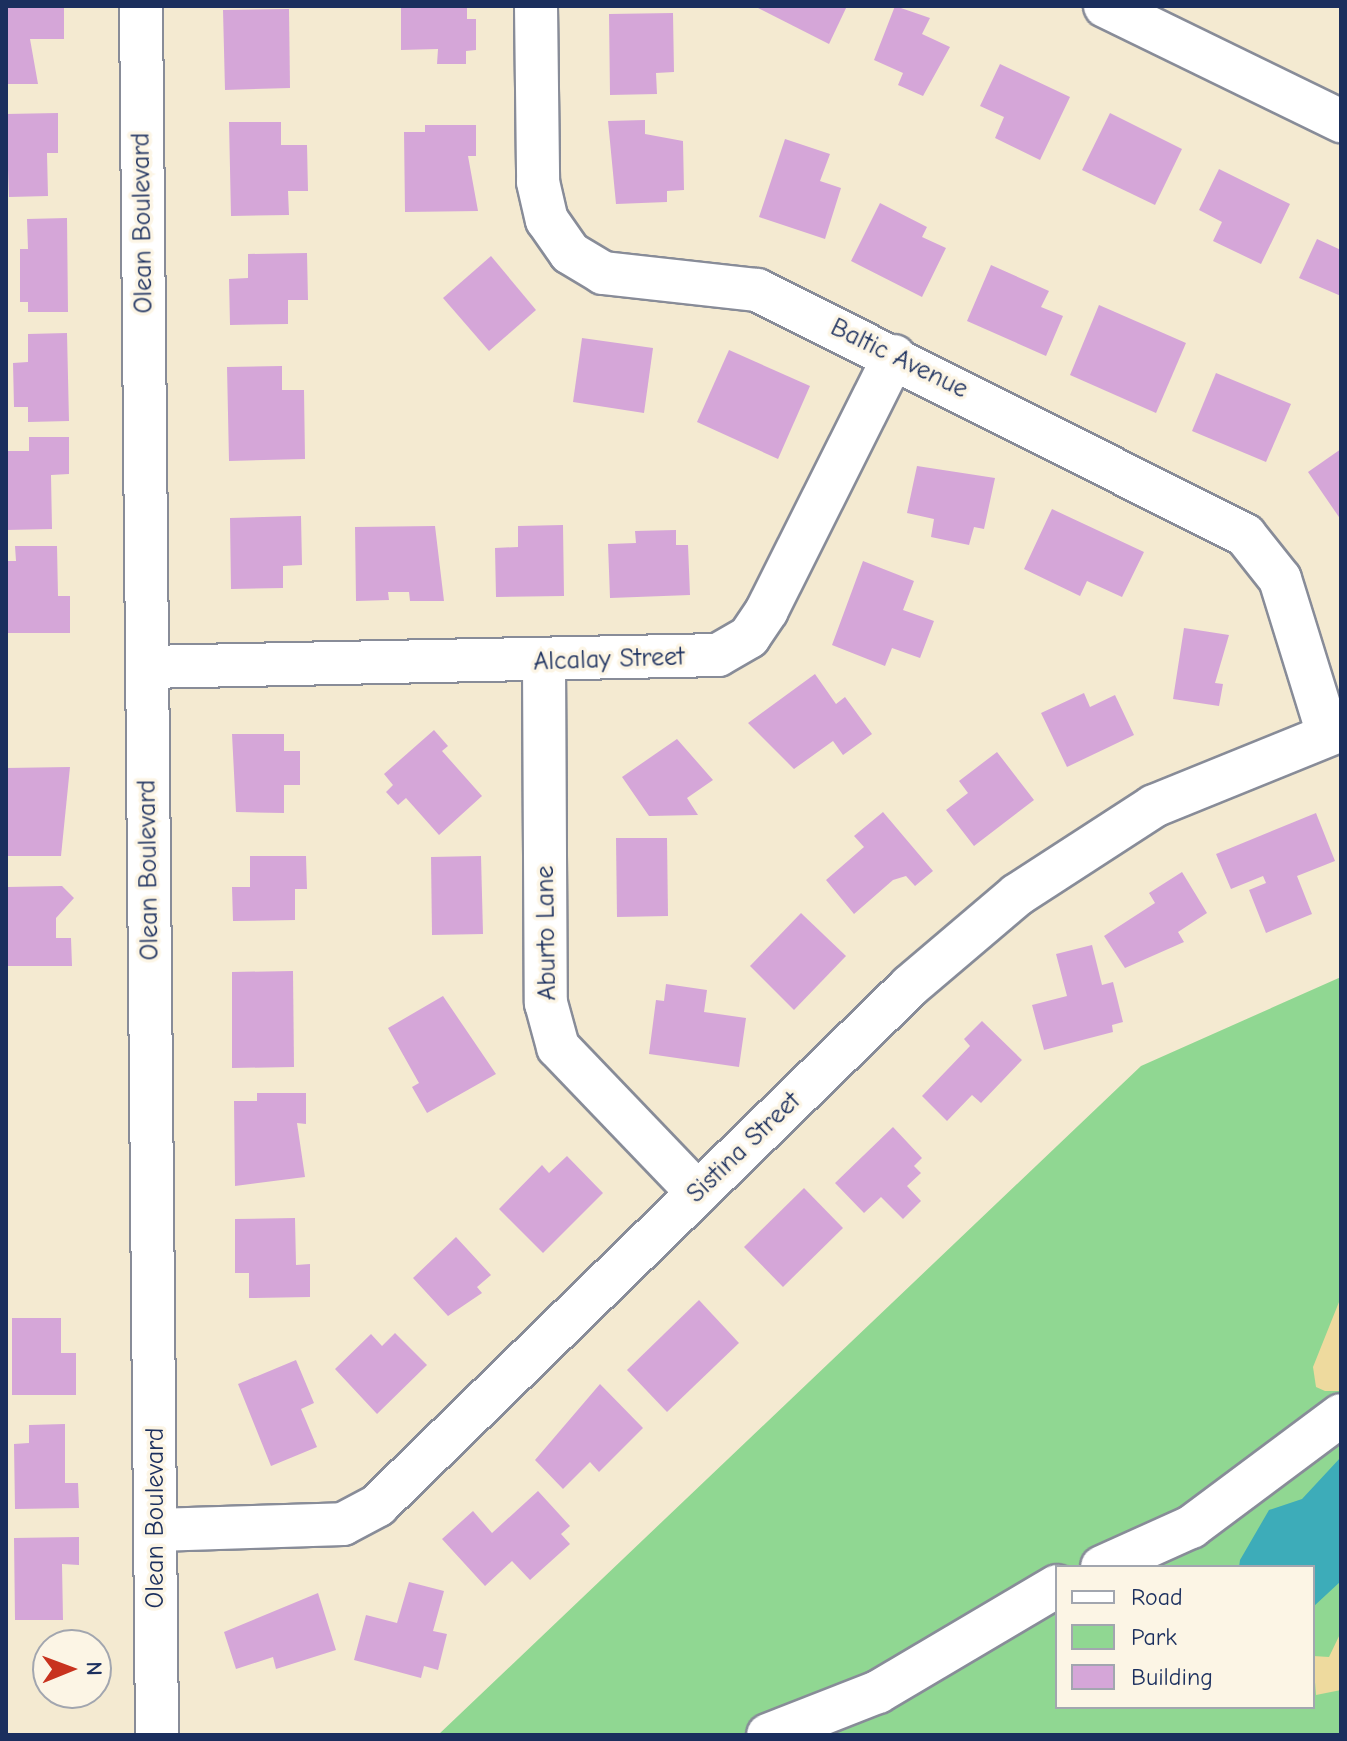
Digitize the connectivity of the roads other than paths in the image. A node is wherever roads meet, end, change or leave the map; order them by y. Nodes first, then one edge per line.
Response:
1 (141, 6) edge
2 (536, 6) edge
3 (1105, 6) edge
4 (1341, 121) edge
5 (894, 356) junction
6 (544, 663) junction
7 (147, 667) junction
8 (1335, 732) edge
9 (698, 1193) junction
10 (1341, 1415) edge
11 (156, 1530) junction
12 (1106, 1565) edge
13 (1055, 1587) edge
14 (157, 1735) edge
15 (768, 1735) edge

1 - 7 street, Olean Boulevard
2 - 5 street, Baltic Avenue
3 - 4 street
5 - 6 street, Alcalay Street
5 - 8 street, Baltic Avenue
6 - 7 street, Alcalay Street
6 - 9 street, Aburto Lane
7 - 11 street, Olean Boulevard
8 - 9 street, Sistina Street
9 - 11 street, Sistina Street
10 - 12 street
11 - 14 street, Olean Boulevard
13 - 15 street

